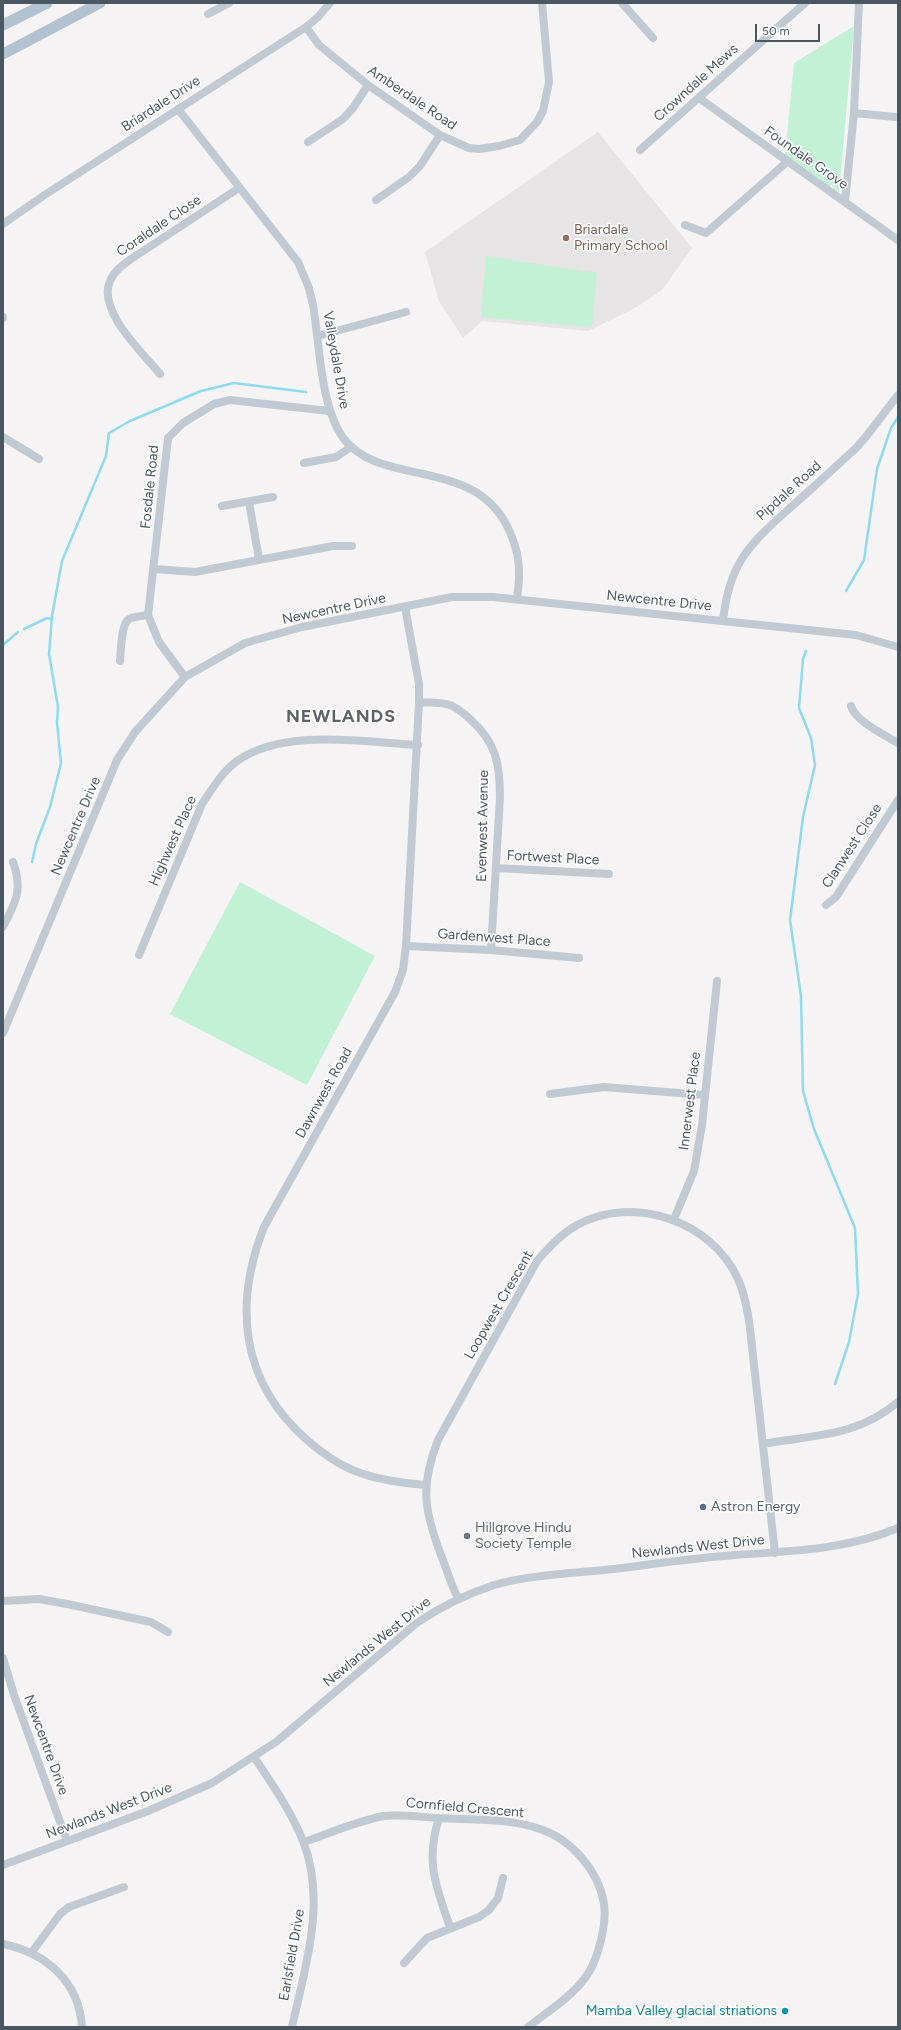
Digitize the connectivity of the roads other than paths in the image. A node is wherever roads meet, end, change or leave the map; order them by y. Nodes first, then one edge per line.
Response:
1 (47, 3) edge
2 (100, 3) edge
3 (229, 3) edge
4 (330, 3) edge
5 (542, 3) edge
6 (622, 3) edge
7 (805, 3) edge
8 (859, 3) edge
9 (208, 14) dead end
10 (3, 25) edge
11 (306, 27) junction
12 (652, 38) dead end
13 (3, 54) edge
14 (368, 85) junction
15 (699, 98) junction
16 (178, 109) junction
17 (854, 113) junction
18 (895, 117) dead end
19 (440, 135) junction
20 (308, 142) dead end
21 (640, 150) dead end
22 (788, 161) junction
23 (240, 188) junction
24 (376, 200) dead end
25 (845, 201) junction
26 (3, 224) edge
27 (685, 225) dead end
28 (898, 240) edge
29 (406, 312) dead end
30 (318, 336) junction
31 (160, 374) dead end
32 (898, 395) edge
33 (329, 411) junction
34 (3, 437) edge
35 (351, 447) junction
36 (39, 458) dead end
37 (304, 463) dead end
38 (272, 497) dead end
39 (249, 502) junction
40 (222, 506) dead end
41 (352, 546) dead end
42 (259, 558) junction
43 (154, 569) junction
44 (517, 599) junction
45 (405, 607) junction
46 (148, 615) junction
47 (723, 621) junction
48 (898, 647) edge
49 (120, 661) dead end
50 (185, 677) junction
51 (419, 702) junction
52 (851, 706) dead end
53 (898, 743) edge
54 (418, 745) junction
55 (898, 800) edge
56 (13, 862) dead end
57 (496, 868) junction
58 (609, 874) dead end
59 (826, 905) dead end
60 (3, 927) edge
61 (406, 946) junction
62 (491, 950) junction
63 (139, 954) dead end
64 (580, 958) dead end
65 (717, 982) dead end
66 (3, 1033) edge
67 (550, 1094) dead end
68 (704, 1095) junction
69 (674, 1219) junction
70 (898, 1402) edge
71 (763, 1444) junction
72 (426, 1485) junction
73 (898, 1528) edge
74 (775, 1553) junction
75 (458, 1598) junction
76 (3, 1601) edge
77 (168, 1632) dead end
78 (3, 1658) edge
79 (254, 1757) junction
80 (439, 1818) junction
81 (67, 1841) junction
82 (304, 1842) junction
83 (3, 1865) edge
84 (503, 1878) dead end
85 (124, 1888) dead end
86 (450, 1927) junction
87 (3, 1944) edge
88 (32, 1952) junction
89 (404, 1963) dead end
90 (82, 2027) edge
91 (292, 2027) edge
92 (528, 2027) edge

1 - 10 main road
2 - 13 main road
3 - 9 street
4 - 11 street, Briardale Drive
5 - 19 street, Amberdale Road
6 - 12 street
7 - 15 street, Crowndale Mews
8 - 17 street
11 - 14 street, Amberdale Road
11 - 16 street, Briardale Drive
14 - 19 street, Amberdale Road
14 - 20 street
15 - 21 street, Crowndale Mews
15 - 22 street, Foundale Grove
16 - 23 street, Valleydale Drive
16 - 26 street, Briardale Drive
17 - 18 street
17 - 25 street
19 - 24 street
22 - 25 street, Foundale Grove
22 - 27 street
23 - 30 street, Valleydale Drive
23 - 31 street, Coraldale Close
25 - 28 street, Foundale Grove
29 - 30 street
30 - 33 street, Valleydale Drive
32 - 47 street, Pipdale Road
33 - 35 street, Valleydale Drive
33 - 43 street, Fosdale Road
34 - 36 street
35 - 37 street
35 - 44 street, Valleydale Drive
38 - 39 street
39 - 40 street
39 - 42 street
41 - 42 street
42 - 43 street
43 - 46 street, Fosdale Road
44 - 45 street, Newcentre Drive
44 - 47 street, Newcentre Drive
45 - 50 street, Newcentre Drive
45 - 51 street, Dawnwest Road
46 - 49 street
46 - 50 street, Fosdale Road
47 - 48 street, Newcentre Drive
50 - 66 street, Newcentre Drive
51 - 54 street, Dawnwest Road
51 - 57 street, Evenwest Avenue
52 - 53 street
54 - 61 street, Dawnwest Road
54 - 63 street, Highwest Place
55 - 59 street, Clanwest Close
56 - 60 street
57 - 58 street, Fortwest Place
57 - 62 street, Evenwest Avenue
61 - 62 street, Gardenwest Place
61 - 72 street, Dawnwest Road
62 - 64 street, Gardenwest Place
65 - 68 street, Innerwest Place
67 - 68 street
68 - 69 street, Innerwest Place
69 - 71 street, Loopwest Crescent
69 - 72 street, Loopwest Crescent
70 - 71 street
71 - 74 street, Loopwest Crescent
72 - 75 street, Loopwest Crescent
73 - 74 street, Newlands West Drive
74 - 75 street, Newlands West Drive
75 - 79 street, Newlands West Drive
76 - 77 street
78 - 81 street, Newcentre Drive
79 - 81 street, Newlands West Drive
79 - 82 street, Earlsfield Drive
80 - 82 street, Cornfield Crescent
80 - 86 street
80 - 92 street, Cornfield Crescent
81 - 83 street, Newlands West Drive
82 - 91 street, Earlsfield Drive
84 - 86 street
85 - 88 street
86 - 89 street
87 - 88 street
88 - 90 street

